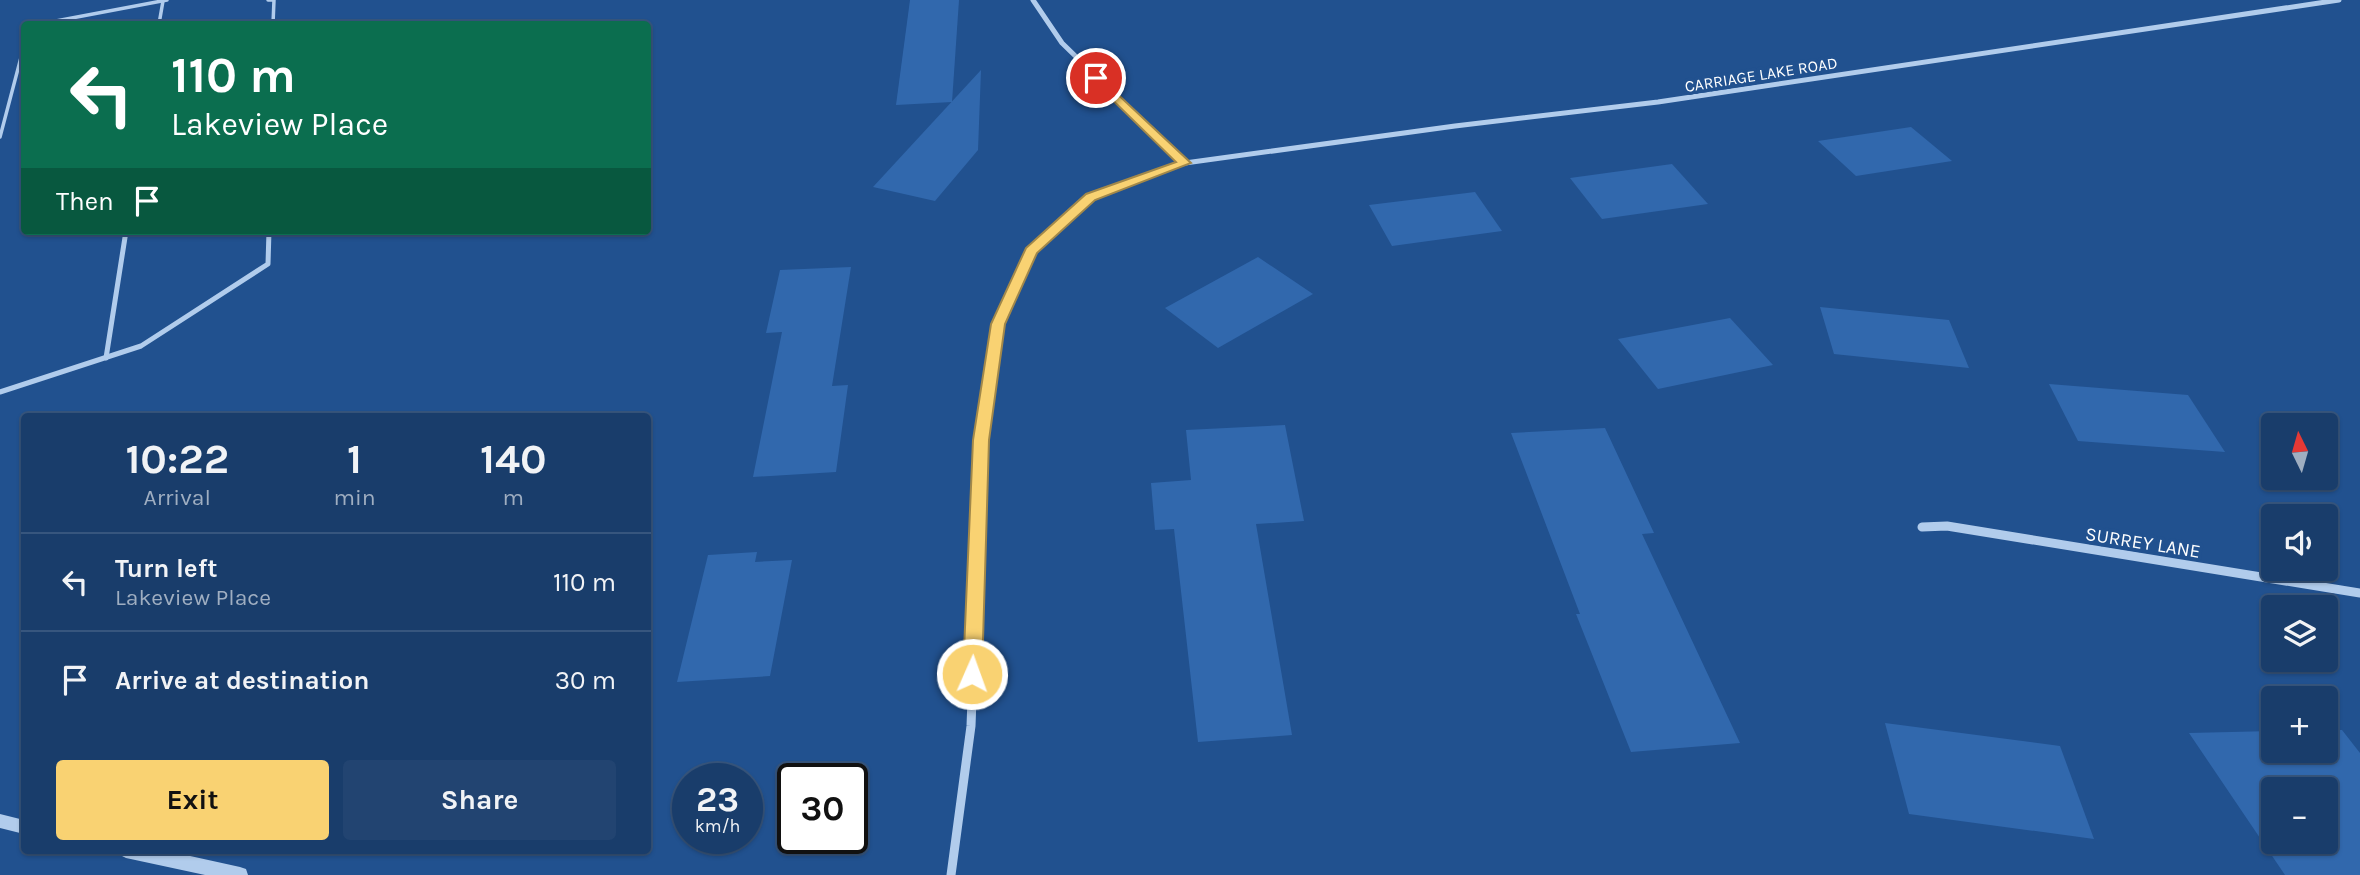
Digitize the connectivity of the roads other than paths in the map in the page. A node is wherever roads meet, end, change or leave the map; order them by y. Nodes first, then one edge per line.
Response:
1 (165, 0) edge
2 (268, 0) edge
3 (1033, 0) edge
4 (2339, 0) edge
5 (56, 21) edge
6 (160, 21) edge
7 (273, 21) edge
8 (21, 57) edge
9 (0, 137) edge
10 (1185, 163) junction
11 (125, 235) edge
12 (269, 235) edge
13 (106, 358) junction
14 (0, 392) edge
15 (1922, 527) dead end
16 (2360, 593) edge
17 (0, 821) edge
18 (21, 826) edge
19 (144, 854) edge
20 (240, 875) edge
21 (951, 875) edge

1 - 5 lane
1 - 6 lane
2 - 7 lane
3 - 10 street
4 - 10 street, CARRIAGE LAKE ROAD
8 - 9 lane
10 - 21 street, CARRIAGE LAKE ROAD
11 - 13 lane
12 - 13 lane
13 - 14 lane
15 - 16 street, SURREY LANE
17 - 18 street
19 - 20 street

